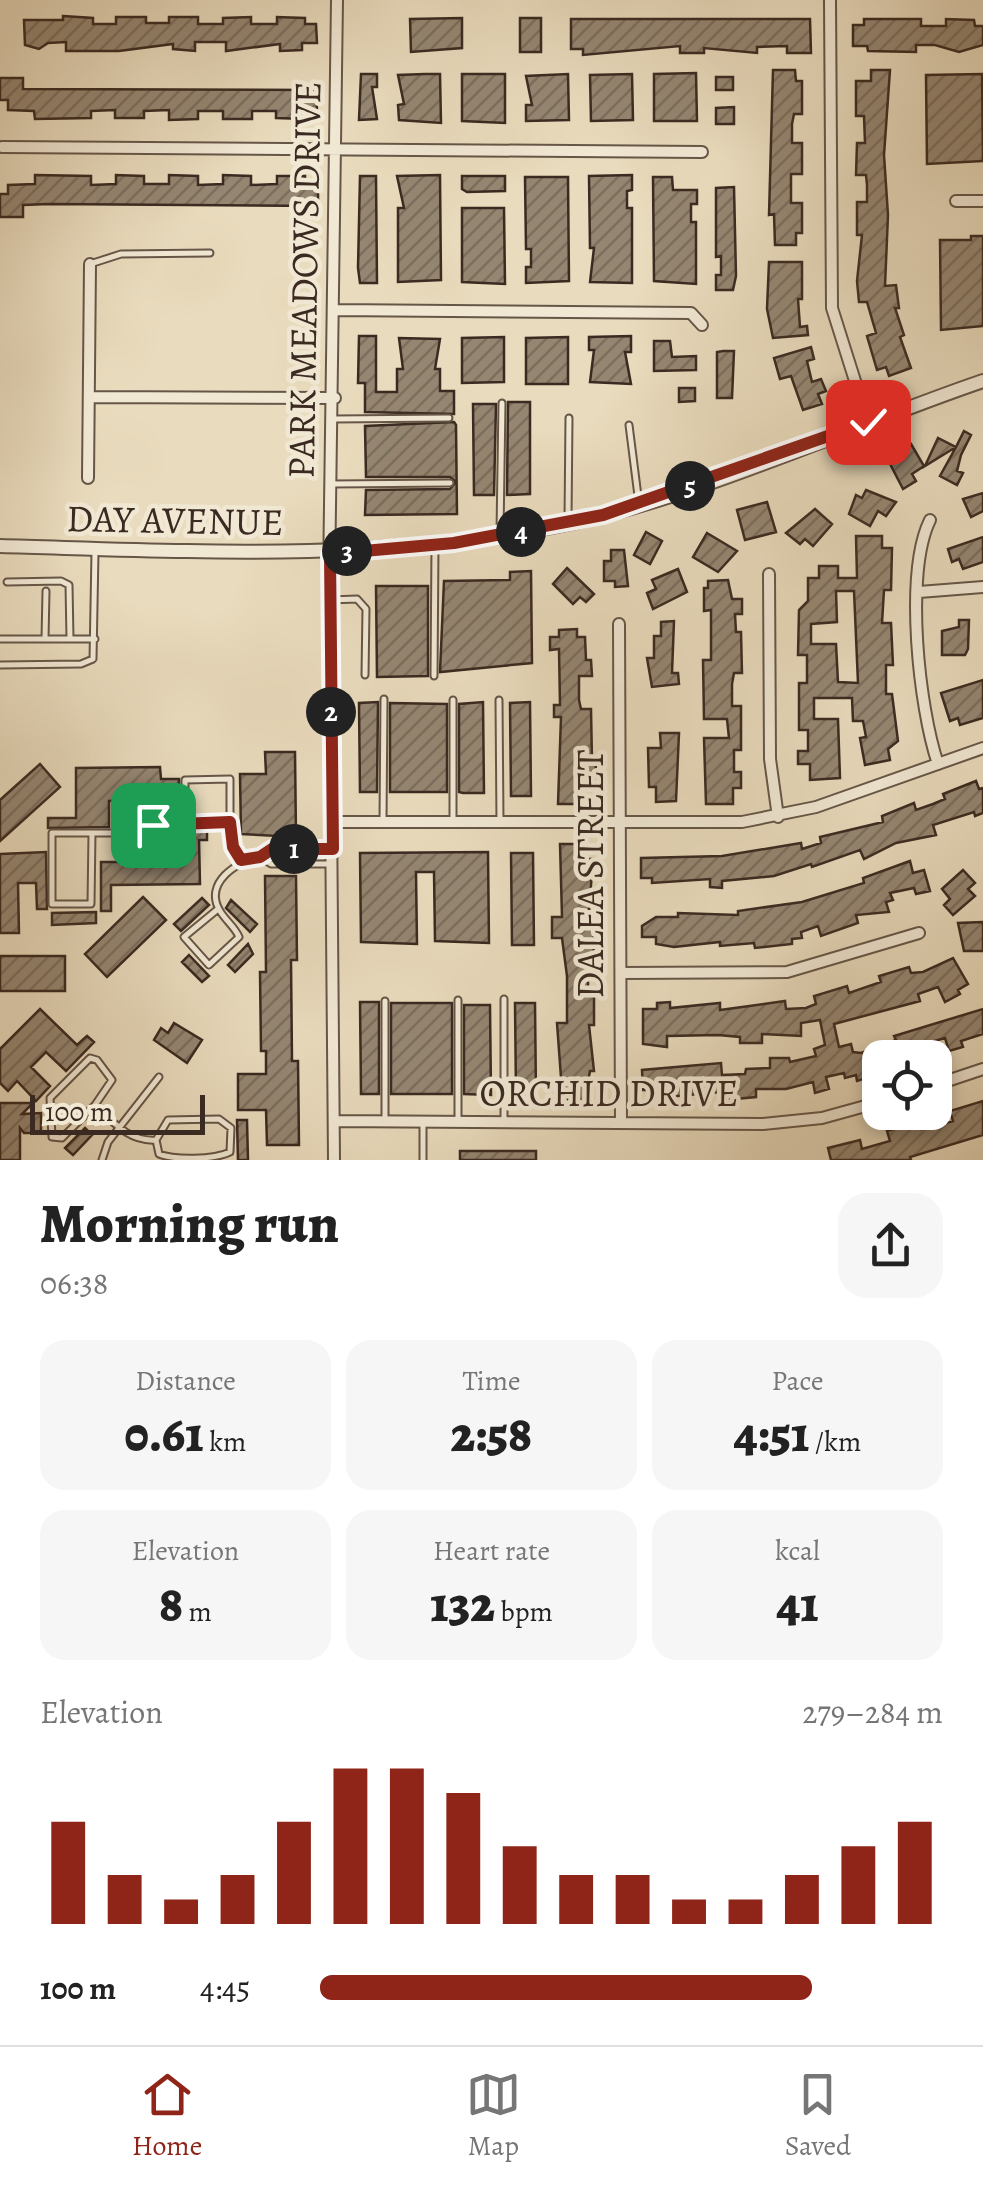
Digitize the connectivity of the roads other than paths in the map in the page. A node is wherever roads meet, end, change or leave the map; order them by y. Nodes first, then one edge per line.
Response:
1 (337, 0) edge
2 (830, 0) edge
3 (2, 146) edge
4 (335, 149) junction
5 (702, 152) dead end
6 (956, 201) dead end
7 (983, 201) edge
8 (210, 254) dead end
9 (90, 264) joint
10 (335, 310) junction
11 (702, 324) dead end
12 (983, 381) edge
13 (92, 397) junction
14 (335, 398) junction
15 (502, 403) dead end
16 (334, 418) junction
17 (448, 418) dead end
18 (569, 418) dead end
19 (868, 422) junction
20 (630, 425) dead end
21 (88, 478) dead end
22 (450, 483) dead end
23 (332, 484) junction
24 (639, 504) junction
25 (930, 520) dead end
26 (568, 523) junction
27 (500, 535) junction
28 (435, 545) junction
29 (0, 546) edge
30 (96, 548) junction
31 (330, 554) junction
32 (769, 574) dead end
33 (7, 582) dead end
34 (983, 587) edge
35 (46, 591) dead end
36 (919, 592) junction
37 (329, 600) junction
38 (619, 624) dead end
39 (0, 639) edge
40 (45, 639) junction
41 (70, 639) junction
42 (95, 639) junction
43 (0, 665) edge
44 (365, 674) dead end
45 (434, 676) dead end
46 (384, 699) dead end
47 (453, 700) dead end
48 (499, 700) dead end
49 (983, 748) edge
50 (938, 764) junction
51 (778, 817) junction
52 (186, 822) junction
53 (230, 822) junction
54 (332, 822) junction
55 (383, 822) junction
56 (454, 822) junction
57 (500, 822) junction
58 (620, 823) junction
59 (92, 833) junction
60 (333, 849) junction
61 (260, 857) junction
62 (241, 860) junction
63 (333, 864) junction
64 (218, 909) junction
65 (919, 933) dead end
66 (621, 973) junction
67 (504, 999) dead end
68 (458, 1000) dead end
69 (386, 1001) dead end
70 (983, 1070) edge
71 (158, 1077) dead end
72 (952, 1080) edge
73 (95, 1105) junction
74 (862, 1106) edge
75 (335, 1121) junction
76 (385, 1122) junction
77 (423, 1122) junction
78 (458, 1122) junction
79 (504, 1122) junction
80 (622, 1123) junction
81 (119, 1128) junction
82 (156, 1140) junction
83 (102, 1160) edge
84 (334, 1160) edge
85 (423, 1160) edge

1 - 4 street, PARK MEADOWS DRIVE
2 - 19 street
3 - 4 street
4 - 5 street
4 - 10 street, PARK MEADOWS DRIVE
6 - 7 street
8 - 9 lane
9 - 13 street
10 - 11 street
10 - 14 street, PARK MEADOWS DRIVE
12 - 19 street, DAY AVENUE
13 - 14 street
13 - 21 street
14 - 16 street, PARK MEADOWS DRIVE
15 - 27 lane
16 - 17 lane
16 - 23 street, PARK MEADOWS DRIVE
18 - 26 lane
19 - 24 street, DAY AVENUE
20 - 24 lane
22 - 23 lane
23 - 31 street, PARK MEADOWS DRIVE
24 - 26 street, DAY AVENUE
25 - 36 street
26 - 27 street, DAY AVENUE
27 - 28 street, DAY AVENUE
28 - 31 street, DAY AVENUE
28 - 45 lane
29 - 30 street, DAY AVENUE
30 - 31 street, DAY AVENUE
30 - 42 lane
31 - 37 street, PARK MEADOWS DRIVE
32 - 51 street
33 - 41 lane
34 - 36 street
35 - 40 lane
36 - 50 street
37 - 44 lane
37 - 54 street, PARK MEADOWS DRIVE
38 - 58 street, DALEA STREET
39 - 40 lane
40 - 41 lane
41 - 42 lane
42 - 43 lane
46 - 55 lane
47 - 56 lane
48 - 57 lane
49 - 50 street
50 - 51 street
51 - 58 street
52 - 53 lane
52 - 53 lane
52 - 59 lane
53 - 62 lane
54 - 55 street
54 - 60 street, PARK MEADOWS DRIVE
55 - 56 street
56 - 57 street
57 - 58 street
58 - 66 street, DALEA STREET
59 - 59 lane
60 - 61 lane
60 - 63 street, PARK MEADOWS DRIVE
61 - 62 lane
61 - 63 lane
62 - 64 lane
63 - 75 street, PARK MEADOWS DRIVE
64 - 64 lane
65 - 66 street
66 - 80 street, DALEA STREET
67 - 79 lane
68 - 78 lane
69 - 76 lane
70 - 72 street
71 - 81 lane
73 - 73 lane
73 - 81 lane
74 - 80 street, ORCHID DRIVE
75 - 76 street, ORCHID DRIVE
75 - 84 street, PARK MEADOWS DRIVE
76 - 77 street, ORCHID DRIVE
77 - 78 street, ORCHID DRIVE
77 - 85 lane
78 - 79 street, ORCHID DRIVE
79 - 80 street, ORCHID DRIVE
81 - 82 lane
81 - 83 lane
82 - 82 lane

